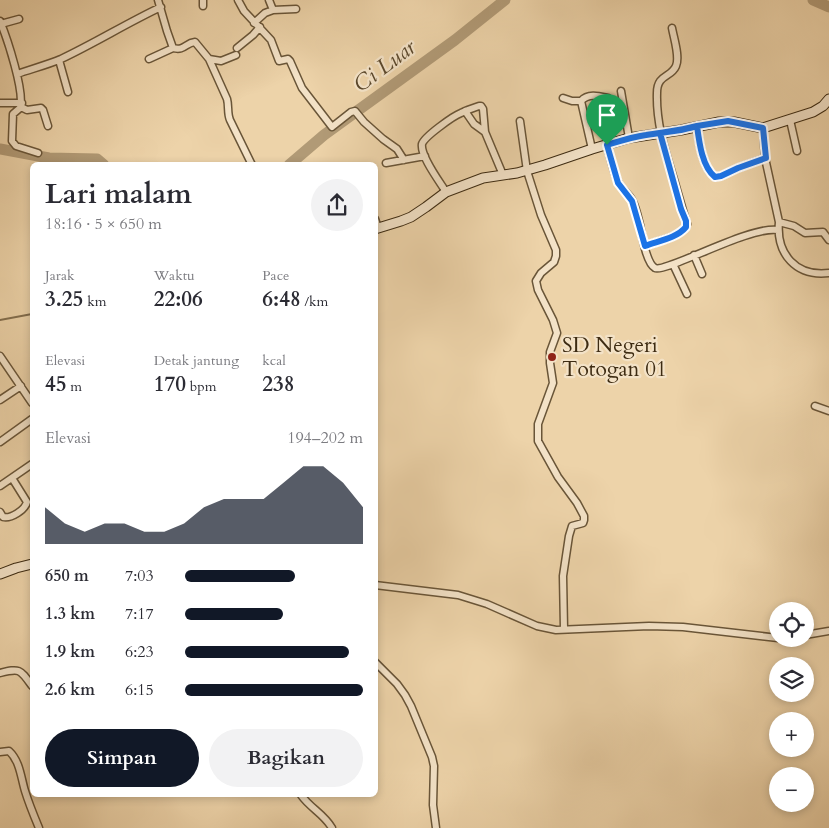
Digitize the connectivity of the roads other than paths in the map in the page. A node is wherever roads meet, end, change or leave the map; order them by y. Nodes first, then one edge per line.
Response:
1 (158, 0) edge
2 (238, 0) edge
3 (269, 0) edge
4 (161, 7) junction
5 (296, 9) dead end
6 (273, 10) junction
7 (19, 19) dead end
8 (0, 22) edge
9 (257, 25) junction
10 (672, 28) dead end
11 (173, 48) junction
12 (149, 59) dead end
13 (209, 59) junction
14 (59, 60) junction
15 (17, 74) junction
16 (621, 91) dead end
17 (68, 92) dead end
18 (563, 98) dead end
19 (608, 98) dead end
20 (829, 99) edge
21 (581, 101) junction
22 (0, 103) edge
23 (21, 105) junction
24 (465, 111) junction
25 (790, 120) junction
26 (520, 121) dead end
27 (48, 126) dead end
28 (697, 126) junction
29 (763, 128) junction
30 (485, 132) junction
31 (660, 133) junction
32 (629, 138) junction
33 (607, 145) junction
34 (592, 149) junction
35 (797, 152) dead end
36 (38, 153) dead end
37 (425, 156) junction
38 (766, 158) junction
39 (404, 160) junction
40 (251, 162) edge
41 (386, 163) dead end
42 (527, 171) junction
43 (503, 175) junction
44 (446, 192) junction
45 (779, 222) junction
46 (378, 225) edge
47 (778, 230) junction
48 (829, 240) edge
49 (645, 246) junction
50 (694, 255) junction
51 (673, 264) junction
52 (829, 273) edge
53 (702, 274) dead end
54 (687, 294) dead end
55 (0, 356) edge
56 (3, 365) edge
57 (21, 386) junction
58 (0, 400) edge
59 (30, 400) edge
60 (815, 406) dead end
61 (829, 411) edge
62 (30, 420) edge
63 (0, 442) edge
64 (30, 465) edge
65 (12, 478) junction
66 (0, 486) edge
67 (0, 512) edge
68 (30, 564) edge
69 (0, 574) edge
70 (378, 585) edge
71 (564, 629) junction
72 (829, 630) edge
73 (814, 633) edge
74 (769, 637) edge
75 (378, 665) edge
76 (0, 673) edge
77 (30, 683) edge
78 (0, 752) edge
79 (303, 797) edge
80 (39, 828) edge
81 (332, 828) edge
82 (436, 828) edge

1 - 4 street
2 - 9 street
3 - 6 street
4 - 11 street
4 - 14 street
5 - 6 street
6 - 9 street
7 - 8 street
8 - 15 street
9 - 13 street
9 - 39 street
10 - 31 street
11 - 12 street
11 - 13 street
13 - 40 street
14 - 15 street
14 - 17 street
15 - 23 street
16 - 32 street
18 - 21 street
19 - 21 street
20 - 25 street
21 - 34 street
22 - 23 street
23 - 27 street
23 - 36 street
24 - 30 street
24 - 30 street
24 - 37 street
25 - 29 street
25 - 35 street
26 - 42 street
28 - 29 street
28 - 31 street
28 - 38 street
29 - 38 street
30 - 43 street
31 - 32 street
31 - 49 street
32 - 33 street
33 - 34 street
33 - 49 street
34 - 42 street
37 - 39 street
37 - 44 street
38 - 45 street
39 - 41 street
42 - 43 street
42 - 71 street
43 - 44 street
44 - 46 street
45 - 47 street
45 - 48 street
47 - 50 street
47 - 52 street
49 - 51 street
50 - 51 street
50 - 53 street
51 - 54 street
55 - 56 street
56 - 57 street
57 - 58 street
57 - 59 street
60 - 61 street
62 - 63 street
64 - 65 street
65 - 66 street
65 - 67 street
68 - 69 street
70 - 71 street
71 - 74 street
72 - 73 street
75 - 82 street
76 - 77 street
78 - 80 street
79 - 81 street

